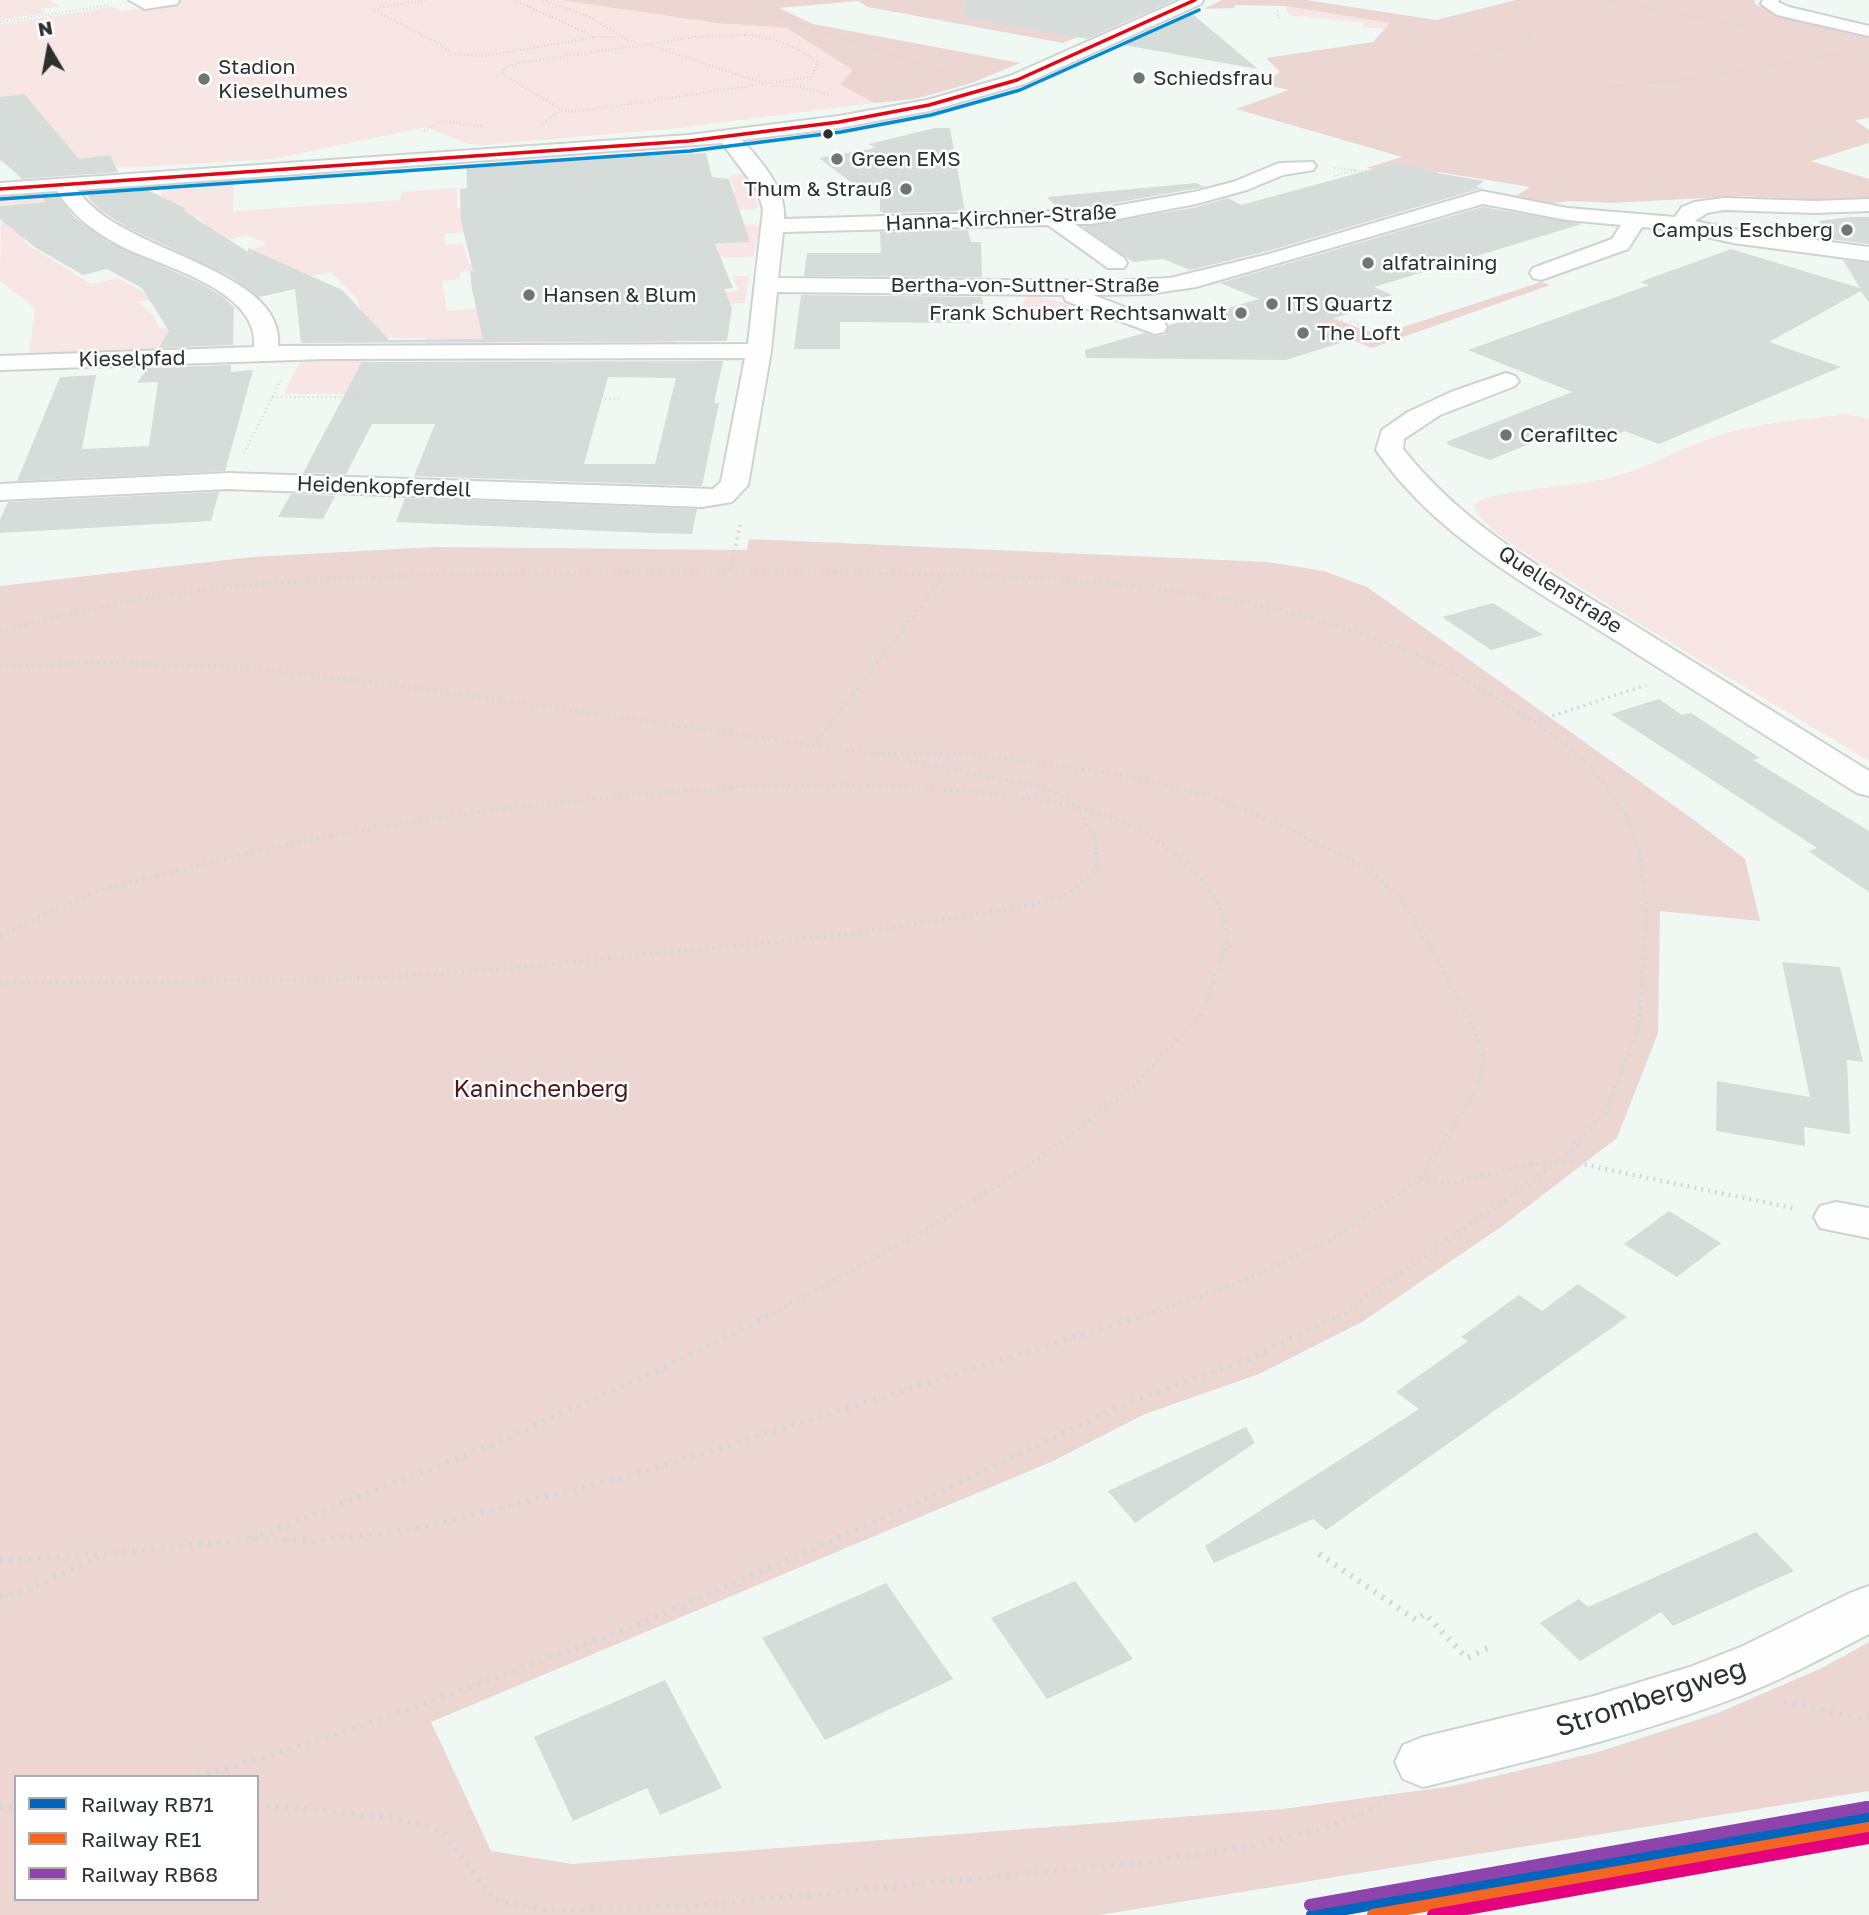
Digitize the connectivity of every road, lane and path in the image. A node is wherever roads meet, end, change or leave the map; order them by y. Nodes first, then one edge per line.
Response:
1 (171, 0) edge
2 (426, 0) edge
3 (514, 0) edge
4 (543, 0) edge
5 (750, 0) edge
6 (1195, 0) edge
7 (1559, 0) edge
8 (1605, 0) edge
9 (1771, 0) edge
10 (141, 2) edge
11 (107, 6) dead end
12 (1278, 11) dead end
13 (1616, 14) dead end
14 (1279, 21) dead end
15 (0, 22) edge
16 (1744, 26) dead end
17 (1869, 31) edge
18 (621, 36) junction
19 (595, 37) junction
20 (643, 44) junction
21 (1850, 52) dead end
22 (1472, 55) dead end
23 (766, 85) junction
24 (1606, 87) dead end
25 (989, 89) junction
26 (820, 100) dead end
27 (860, 119) junction
28 (40, 122) dead end
29 (454, 123) dead end
30 (0, 128) edge
31 (51, 134) dead end
32 (899, 134) dead end
33 (415, 135) dead end
34 (32, 136) dead end
35 (728, 138) junction
36 (1306, 166) joint
37 (64, 184) junction
38 (0, 189) edge
39 (835, 191) dead end
40 (821, 194) dead end
41 (1482, 197) junction
42 (1869, 205) edge
43 (1815, 207) junction
44 (1869, 215) edge
45 (1054, 219) junction
46 (1634, 222) junction
47 (1681, 224) junction
48 (774, 226) junction
49 (1869, 254) edge
50 (1116, 263) dead end
51 (1541, 273) dead end
52 (766, 285) junction
53 (1049, 287) junction
54 (1304, 305) dead end
55 (547, 315) dead end
56 (673, 316) dead end
57 (1360, 324) dead end
58 (1154, 327) dead end
59 (759, 351) junction
60 (294, 354) junction
61 (265, 355) junction
62 (0, 363) edge
63 (1507, 381) dead end
64 (272, 397) junction
65 (621, 400) dead end
66 (243, 456) joint
67 (229, 481) junction
68 (0, 492) edge
69 (722, 496) junction
70 (730, 571) junction
71 (945, 575) junction
72 (0, 631) edge
73 (0, 667) edge
74 (1687, 672) junction
75 (1534, 722) junction
76 (813, 746) junction
77 (875, 754) junction
78 (1869, 786) edge
79 (1076, 805) junction
80 (0, 936) edge
81 (0, 983) edge
82 (1562, 1160) junction
83 (1420, 1179) junction
84 (1852, 1220) edge
85 (252, 1539) junction
86 (108, 1554) junction
87 (1319, 1554) dead end
88 (0, 1560) edge
89 (0, 1597) edge
90 (1869, 1608) edge
91 (1492, 1646) dead end
92 (1710, 1683) junction
93 (1869, 1717) edge
94 (1423, 1762) joint
95 (205, 1775) edge
96 (259, 1805) edge

1 - 10 street
2 - 19 path
3 - 19 path
4 - 18 path
5 - 25 path
6 - 25 street
7 - 22 path
8 - 13 path
8 - 16 path
9 - 17 street
11 - 15 path
12 - 14 path
18 - 19 path
18 - 20 path
20 - 23 path
20 - 23 path
20 - 23 path
21 - 24 path
23 - 26 path
25 - 27 street
27 - 32 street
27 - 35 street
28 - 30 path
29 - 33 path
31 - 34 path
35 - 37 street
35 - 48 street
36 - 41 path
36 - 45 street, Hanna-Kirchner-Straße
37 - 38 street
37 - 61 street
39 - 40 path
41 - 46 street
41 - 53 street, Bertha-von-Suttner-Straße
42 - 43 street
43 - 44 street
43 - 47 street
45 - 48 street, Hanna-Kirchner-Straße
45 - 50 street
46 - 47 street
46 - 51 street
47 - 49 street
48 - 52 street
52 - 53 street, Bertha-von-Suttner-Straße
52 - 59 street
53 - 58 street
54 - 57 path
55 - 56 path
59 - 60 street
59 - 69 street
60 - 61 street
60 - 64 path
61 - 62 street, Kieselpfad
63 - 74 street, Quellenstraße
64 - 65 path
64 - 66 path
66 - 67 street
67 - 68 street, Heidenkopferdell
67 - 69 street, Heidenkopferdell
69 - 70 path
70 - 71 path
70 - 72 path
71 - 75 path
71 - 76 path
73 - 76 path
74 - 75 path
74 - 78 street, Quellenstraße
75 - 82 path
76 - 77 path
77 - 79 path
77 - 83 path
79 - 80 path
79 - 81 path
79 - 85 path
82 - 83 path
82 - 84 path
82 - 95 path
83 - 85 path
85 - 86 path
86 - 88 path
86 - 89 path
87 - 91 path
90 - 92 street, Strombergweg
92 - 93 path
92 - 94 street, Strombergweg
94 - 96 path

